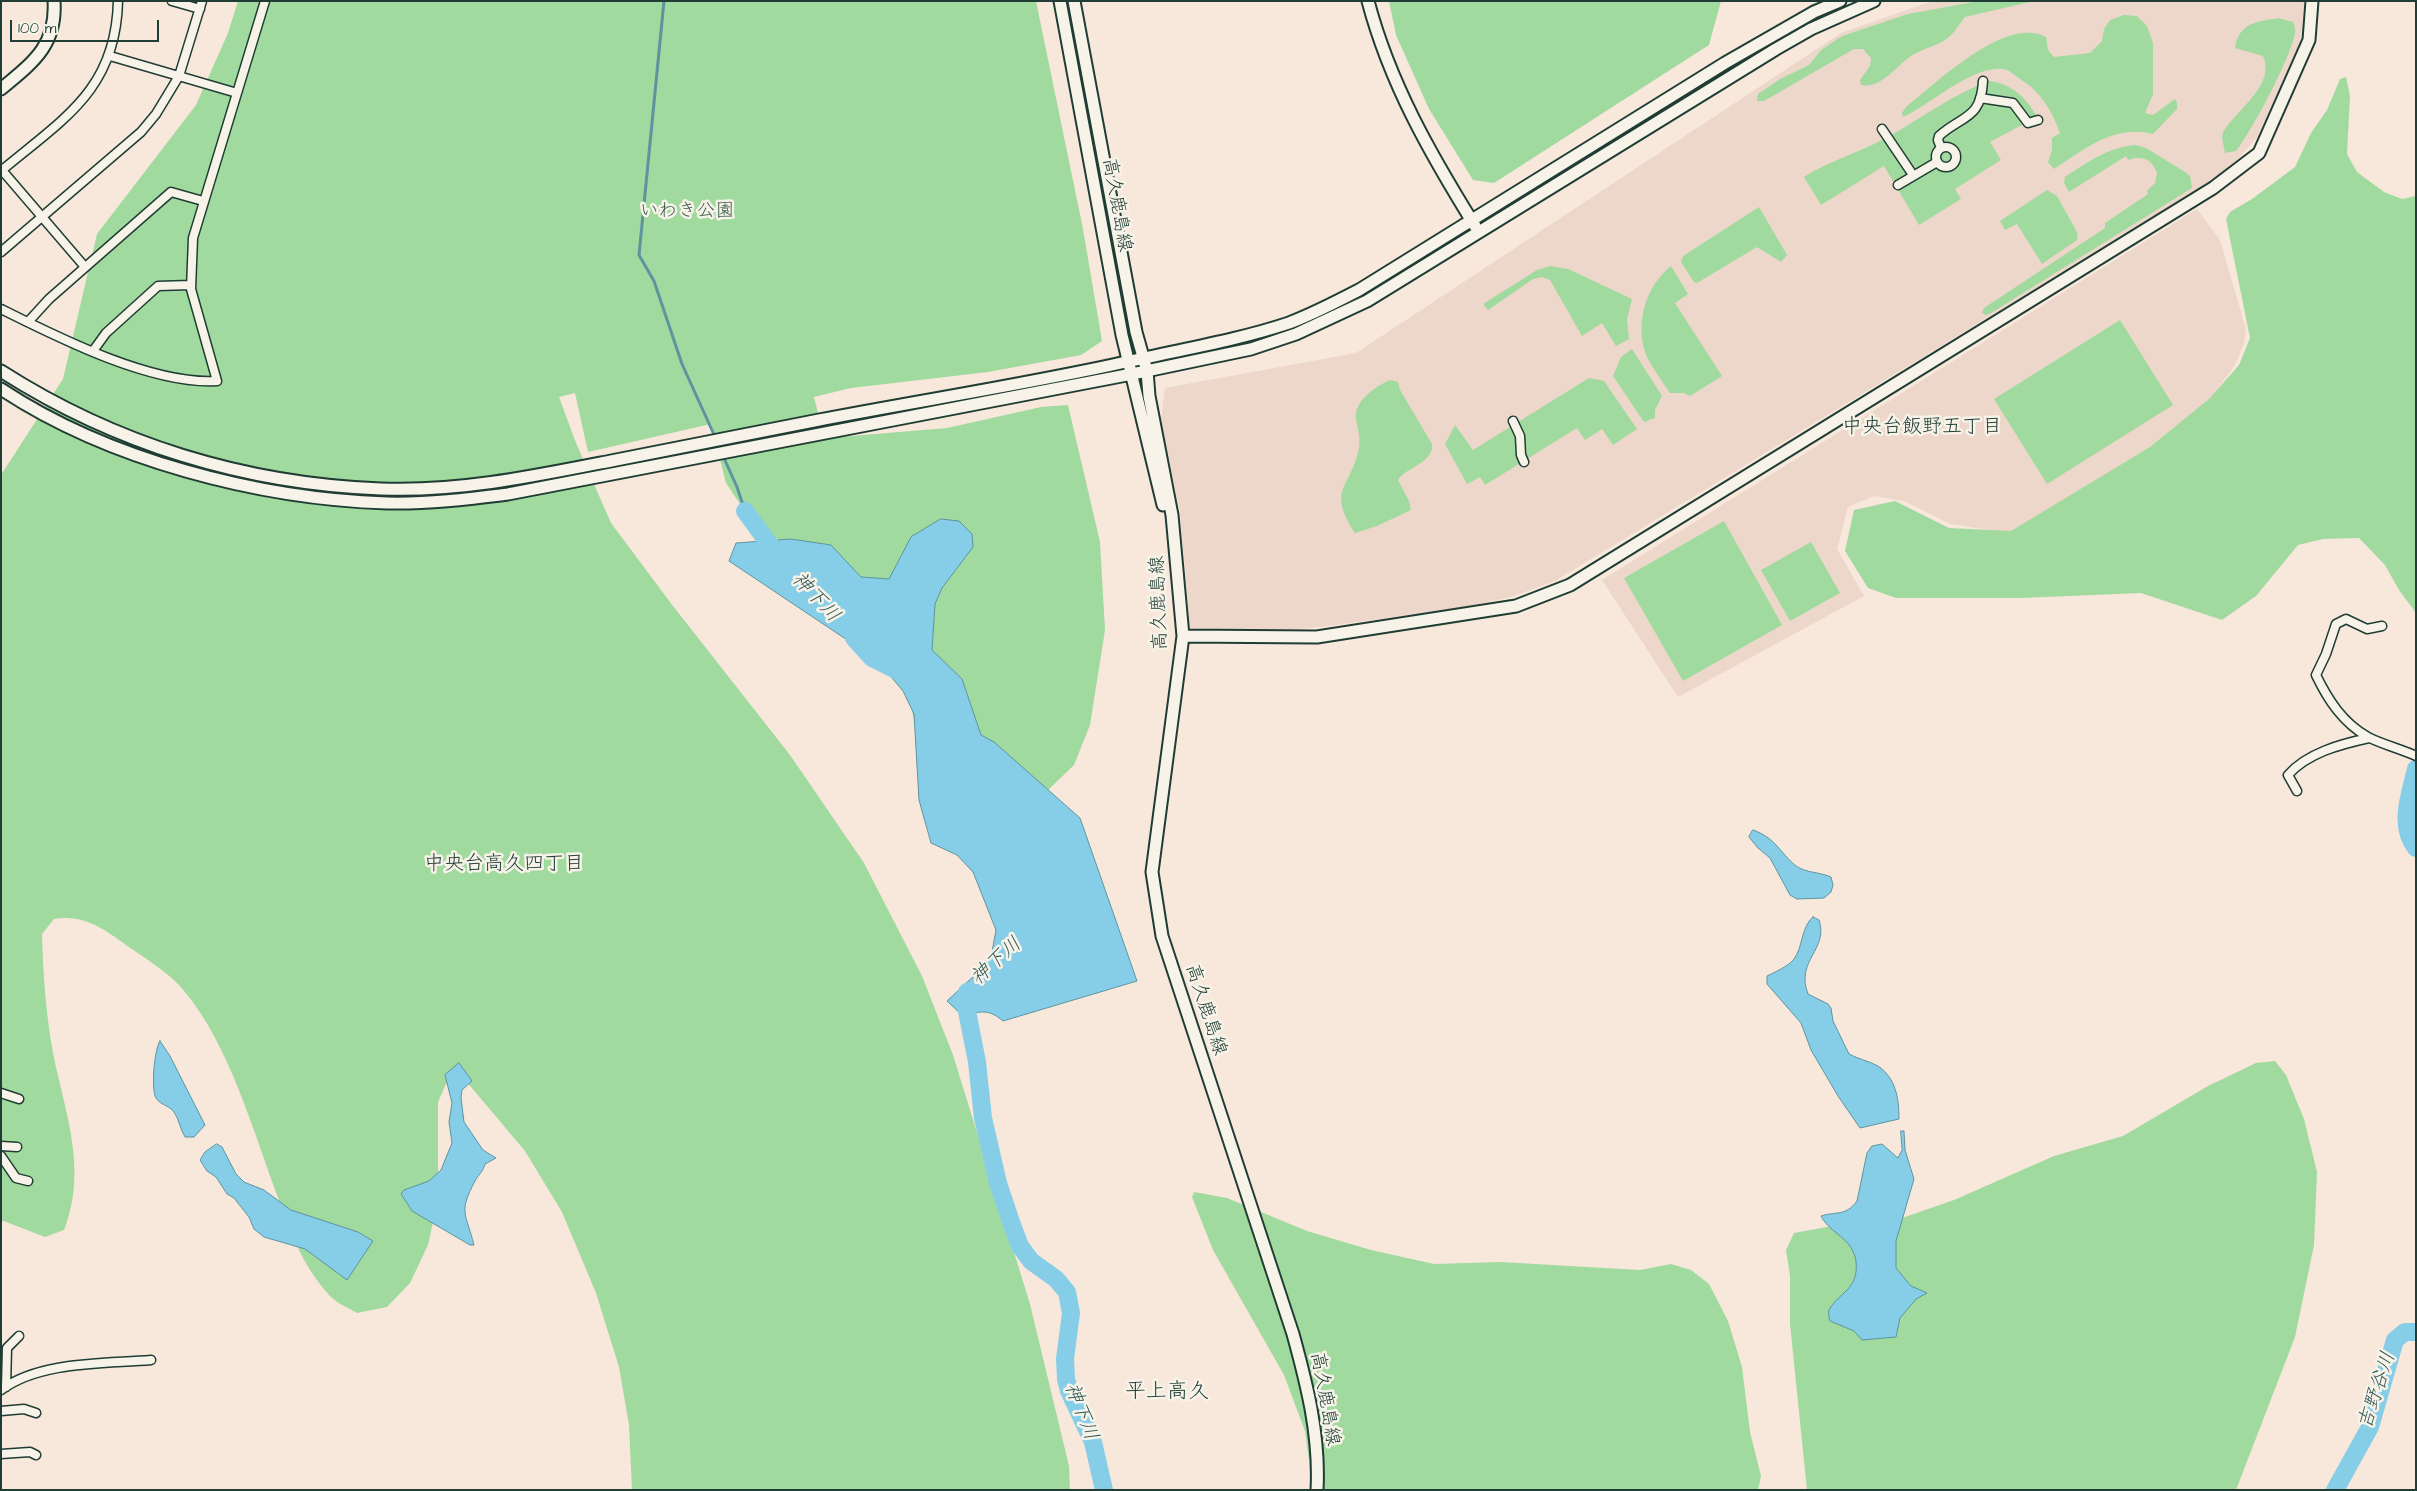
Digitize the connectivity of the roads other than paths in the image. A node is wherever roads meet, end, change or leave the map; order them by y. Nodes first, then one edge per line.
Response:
1 (54, 1) edge
2 (118, 1) edge
3 (172, 1) edge
4 (265, 1) edge
5 (1060, 1) edge
6 (1074, 1) edge
7 (1368, 1) edge
8 (1840, 1) edge
9 (1874, 1) edge
10 (2312, 1) edge
11 (201, 5) edge
12 (110, 56) junction
13 (179, 76) junction
14 (1982, 81) dead end
15 (1, 89) edge
16 (237, 93) junction
17 (1980, 98) junction
18 (2038, 120) dead end
19 (1882, 129) dead end
20 (1941, 148) junction
21 (1937, 162) junction
22 (1, 170) edge
23 (1913, 175) junction
24 (1898, 185) dead end
25 (203, 201) junction
26 (42, 218) junction
27 (1472, 221) junction
28 (1479, 232) junction
29 (1, 252) edge
30 (85, 267) junction
31 (190, 285) junction
32 (1, 309) edge
33 (28, 322) junction
34 (93, 351) junction
35 (1144, 358) junction
36 (1128, 361) junction
37 (1, 371) edge
38 (1147, 371) junction
39 (1132, 374) junction
40 (1, 389) edge
41 (1513, 421) dead end
42 (1524, 462) dead end
43 (303, 482) junction
44 (302, 497) junction
45 (1173, 529) junction
46 (2382, 626) dead end
47 (1182, 636) junction
48 (2369, 738) junction
49 (2416, 756) edge
50 (2296, 791) dead end
51 (1, 1093) edge
52 (19, 1100) dead end
53 (1, 1146) edge
54 (17, 1147) dead end
55 (1, 1156) edge
56 (28, 1181) dead end
57 (19, 1336) dead end
58 (152, 1360) dead end
59 (3, 1388) edge
60 (1, 1411) edge
61 (36, 1413) dead end
62 (1, 1454) edge
63 (36, 1455) dead end
64 (1317, 1490) edge

1 - 15 street
2 - 12 street
3 - 11 street
4 - 16 street
5 - 36 street, 高久鹿島線
6 - 35 street, 高久鹿島線
7 - 27 street
8 - 27 street
9 - 28 street
10 - 47 street
11 - 13 street
12 - 13 street
12 - 22 street
13 - 16 street
13 - 26 street
14 - 17 street
16 - 25 street
17 - 18 street
17 - 20 street
19 - 23 street
20 - 21 street
20 - 21 street
21 - 23 street
22 - 26 street
23 - 24 street
25 - 30 street
25 - 31 street
26 - 29 street
26 - 30 street
27 - 28 street
27 - 35 street
28 - 38 street
30 - 33 street
31 - 34 street
31 - 34 street
32 - 33 street
33 - 34 street
35 - 36 street
35 - 38 street, 高久鹿島線
36 - 39 street, 高久鹿島線
36 - 43 street
37 - 43 street
38 - 39 street
38 - 45 street, 高久鹿島線
39 - 44 street
39 - 45 street, 高久鹿島線
40 - 44 street
41 - 42 street
43 - 44 street
45 - 47 street, 高久鹿島線
46 - 48 street
47 - 64 street, 高久鹿島線
48 - 49 street
48 - 50 street
51 - 52 street
53 - 54 street
55 - 56 street
57 - 59 street
58 - 59 street
60 - 61 street
62 - 63 street

